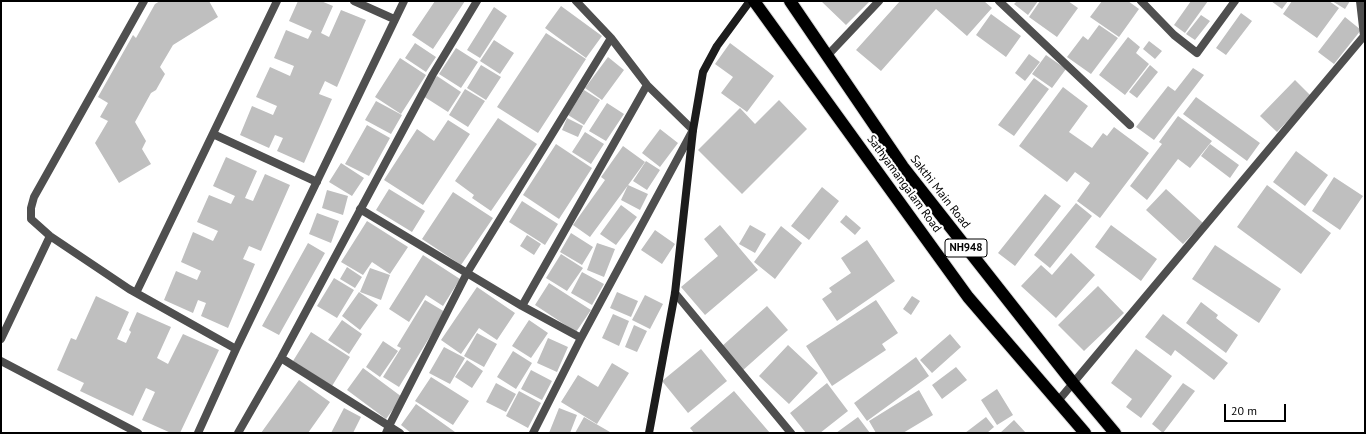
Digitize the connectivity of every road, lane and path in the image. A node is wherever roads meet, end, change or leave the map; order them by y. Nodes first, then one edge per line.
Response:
1 (144, 1) edge
2 (276, 1) edge
3 (354, 1) edge
4 (404, 1) edge
5 (477, 1) edge
6 (576, 1) edge
7 (750, 1) edge
8 (754, 1) edge
9 (790, 1) edge
10 (880, 1) edge
11 (999, 1) edge
12 (1141, 1) edge
13 (1236, 1) edge
14 (1360, 1) edge
15 (394, 20) junction
16 (611, 38) junction
17 (827, 56) junction
18 (647, 85) junction
19 (1130, 124) dead end
20 (693, 130) junction
21 (213, 134) junction
22 (317, 182) junction
23 (360, 209) junction
24 (50, 236) junction
25 (467, 273) junction
26 (675, 293) junction
27 (136, 294) junction
28 (522, 306) junction
29 (581, 338) junction
30 (1, 339) edge
31 (236, 349) junction
32 (281, 358) junction
33 (1, 361) edge
34 (1073, 383) junction
35 (1058, 401) junction
36 (387, 429) edge
37 (138, 433) edge
38 (198, 433) edge
39 (238, 433) edge
40 (400, 433) edge
41 (533, 433) edge
42 (649, 433) edge
43 (791, 433) edge
44 (1085, 433) edge
45 (1115, 433) edge

1 - 24 street
2 - 21 street
3 - 15 street
4 - 15 street
5 - 23 street
6 - 16 street
7 - 20 street
8 - 35 highway, Sathyamangalam Road / NH948
9 - 17 highway, NH948
10 - 17 street
11 - 19 street
12 - 13 street
14 - 34 street
15 - 22 street
16 - 18 street
16 - 25 street
17 - 34 highway, Sakthi Main Road / NH948
18 - 20 street
18 - 28 street
20 - 26 street
20 - 29 street
21 - 22 street
21 - 27 street
22 - 31 street
23 - 25 street
23 - 32 street
24 - 27 street
24 - 30 street
25 - 28 street
25 - 36 street
26 - 42 street
26 - 43 street
27 - 31 street
28 - 29 street
29 - 41 street
31 - 38 street
32 - 36 street
32 - 39 street
33 - 37 street
34 - 35 street
34 - 45 highway, Sakthi Main Road / NH948
35 - 44 highway, Sathyamangalam Road / NH948
36 - 40 street

